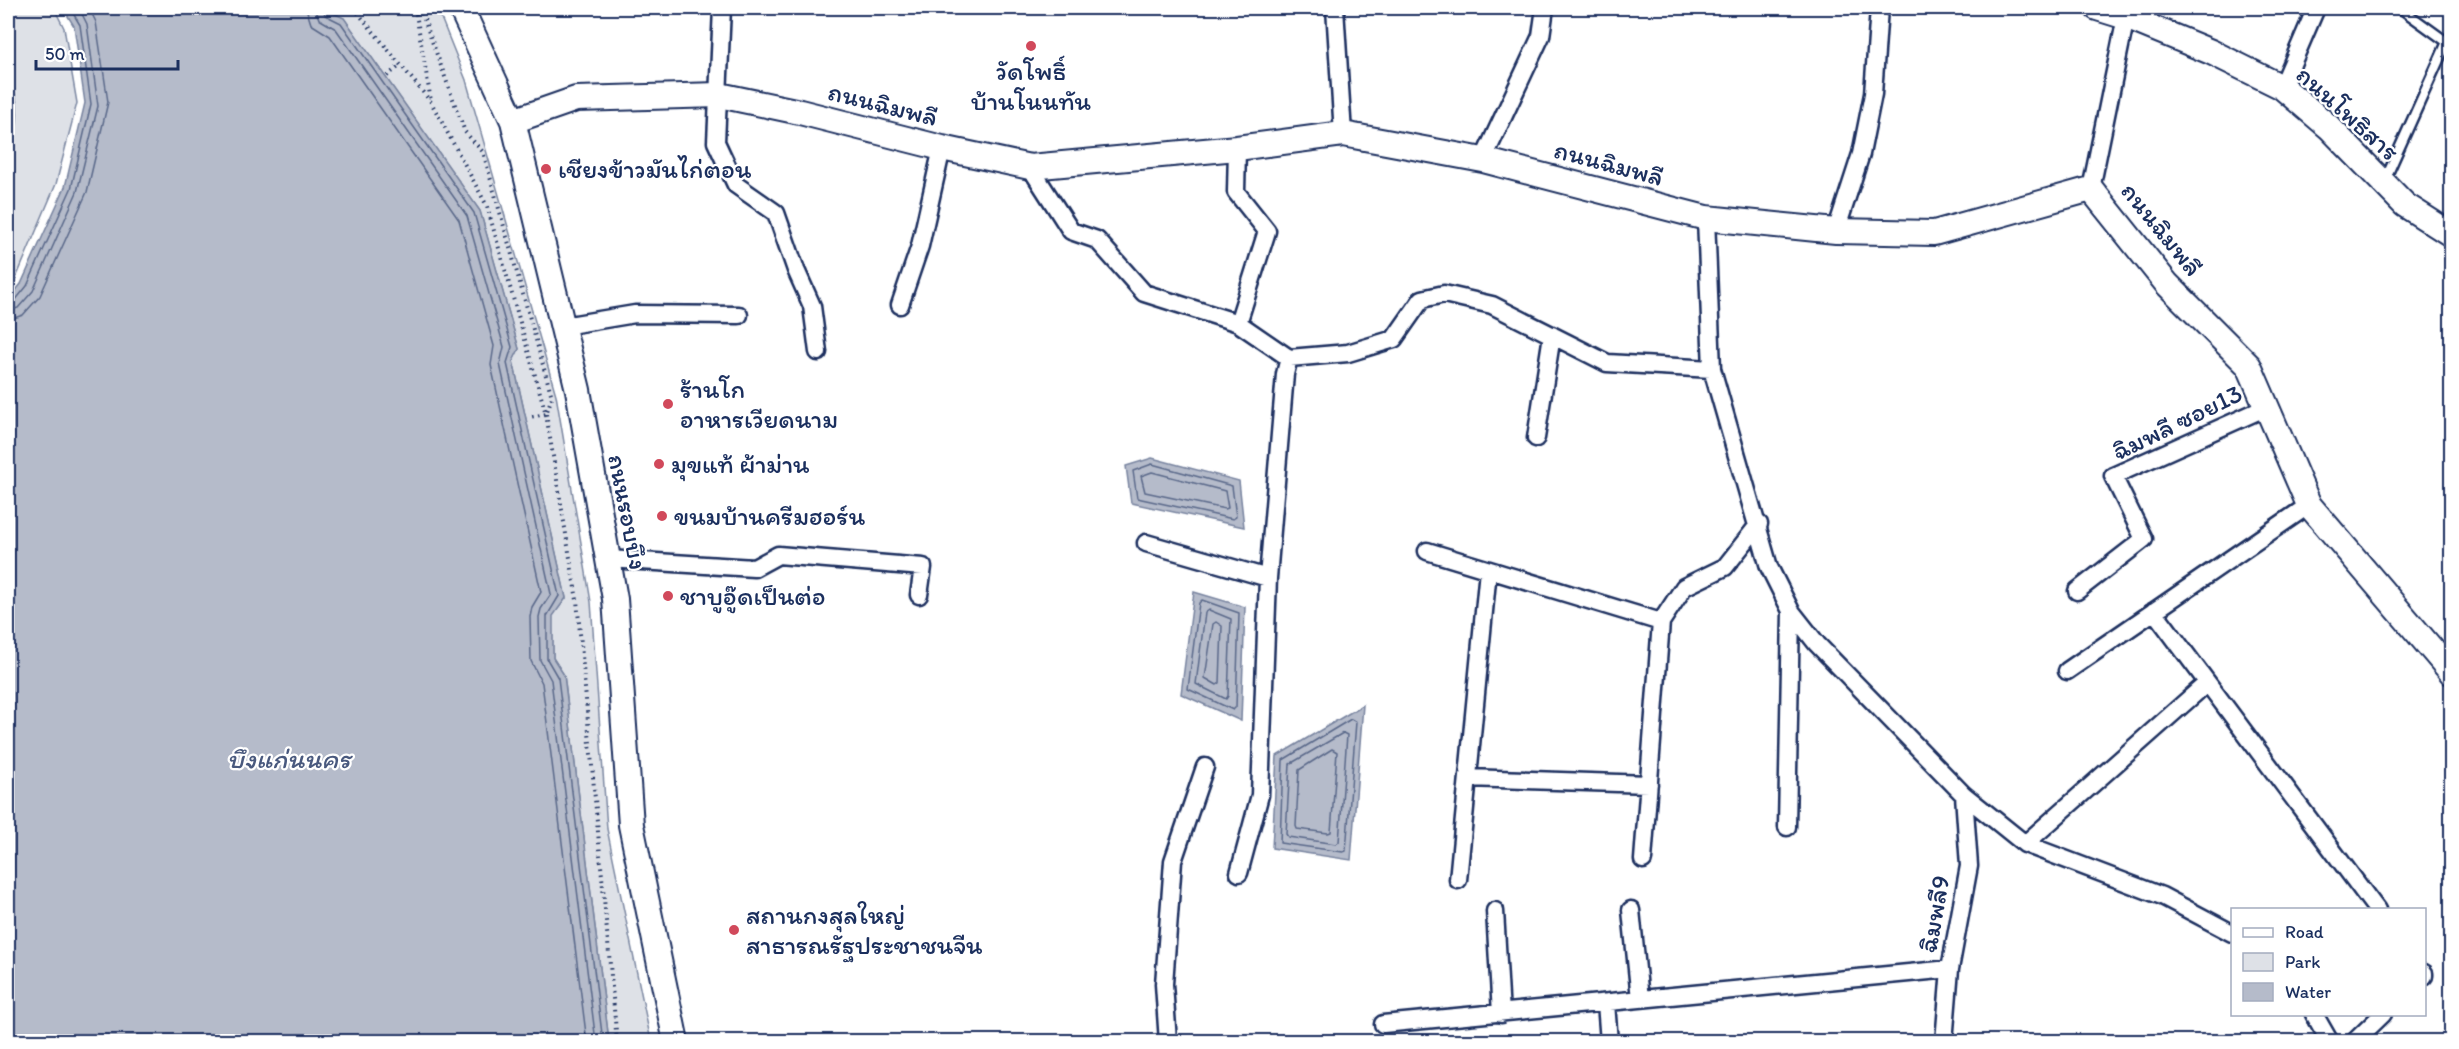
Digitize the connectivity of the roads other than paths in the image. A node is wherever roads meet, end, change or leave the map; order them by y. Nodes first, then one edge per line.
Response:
1 (461, 8) edge
2 (722, 8) edge
3 (1335, 8) edge
4 (1545, 8) edge
5 (1879, 8) edge
6 (2097, 8) edge
7 (2316, 8) edge
8 (2400, 8) edge
9 (2126, 17) junction
10 (2449, 43) edge
11 (2282, 87) junction
12 (718, 95) junction
13 (513, 121) junction
14 (1343, 135) junction
15 (942, 148) junction
16 (1237, 148) junction
17 (1483, 160) junction
18 (1030, 166) junction
19 (2383, 184) junction
20 (2091, 189) junction
21 (1706, 218) junction
22 (1836, 231) junction
23 (2450, 231) edge
24 (900, 305) dead end
25 (740, 315) dead end
26 (1238, 323) junction
27 (562, 326) junction
28 (1552, 335) junction
29 (818, 352) dead end
30 (1289, 358) junction
31 (1712, 369) junction
32 (2266, 407) junction
33 (1536, 438) dead end
34 (2309, 505) junction
35 (1759, 524) junction
36 (1146, 543) dead end
37 (1427, 551) dead end
38 (608, 559) junction
39 (1488, 570) junction
40 (1268, 578) junction
41 (2077, 591) dead end
42 (919, 595) dead end
43 (1791, 611) junction
44 (2154, 611) junction
45 (1661, 622) junction
46 (2449, 666) edge
47 (2067, 671) dead end
48 (2207, 683) junction
49 (1205, 767) dead end
50 (1468, 777) junction
51 (1649, 784) junction
52 (1964, 795) junction
53 (1787, 827) dead end
54 (2025, 844) junction
55 (1643, 860) dead end
56 (1239, 873) dead end
57 (1458, 880) dead end
58 (2376, 908) edge
59 (1631, 910) dead end
60 (1495, 911) dead end
61 (2231, 932) edge
62 (1950, 969) junction
63 (1640, 999) junction
64 (1606, 1003) junction
65 (1501, 1014) junction
66 (2315, 1016) edge
67 (2381, 1016) edge
68 (1383, 1024) dead end
69 (676, 1041) edge
70 (1168, 1041) edge
71 (1609, 1041) edge
72 (1944, 1041) edge
73 (2330, 1041) edge
74 (2354, 1041) edge

1 - 13 street, ถนนรอบบึง
2 - 12 street
3 - 14 street
4 - 17 street
5 - 22 street
6 - 9 street, ถนนโพธิสาร
7 - 11 street
8 - 10 lane
9 - 11 street, ถนนโพธิสาร
9 - 20 street
10 - 19 lane
11 - 19 street, ถนนโพธิสาร
12 - 13 street, ถนนฉิมพลี
12 - 15 street, ถนนฉิมพลี
12 - 29 street
13 - 27 street, ถนนรอบบึง
14 - 16 street, ถนนฉิมพลี
14 - 17 street, ถนนฉิมพลี
15 - 18 street, ถนนฉิมพลี
15 - 24 street
16 - 18 street, ถนนฉิมพลี
16 - 26 street
17 - 21 street, ถนนฉิมพลี
18 - 26 street
19 - 23 street, ถนนโพธิสาร
20 - 22 street, ถนนฉิมพลี
20 - 32 street, ถนนฉิมพลี
21 - 22 street, ถนนฉิมพลี
21 - 31 street
25 - 27 street
26 - 30 street
27 - 38 street, ถนนรอบบึง
28 - 30 street
28 - 31 street
28 - 33 street
30 - 40 street
31 - 35 street
32 - 34 street, ถนนฉิมพลี
32 - 41 street, ฉิมพลี ซอย13
34 - 44 street
34 - 46 street, ถนนฉิมพลี
35 - 43 street
35 - 45 street
36 - 40 street
37 - 39 street
38 - 42 street
38 - 69 street, ถนนรอบบึง
39 - 45 street
39 - 50 street
40 - 56 street
43 - 52 street
43 - 53 street
44 - 47 street
44 - 48 street
45 - 51 street
48 - 54 street
48 - 58 street
49 - 70 street
50 - 51 street
50 - 57 street
51 - 55 street
52 - 54 street
52 - 62 street, ฉิมพลี9
54 - 61 street
59 - 63 street
60 - 65 street
62 - 63 street
62 - 72 street, ฉิมพลี9
63 - 64 street
64 - 65 street
64 - 71 street
65 - 68 street
66 - 73 street
67 - 74 street

